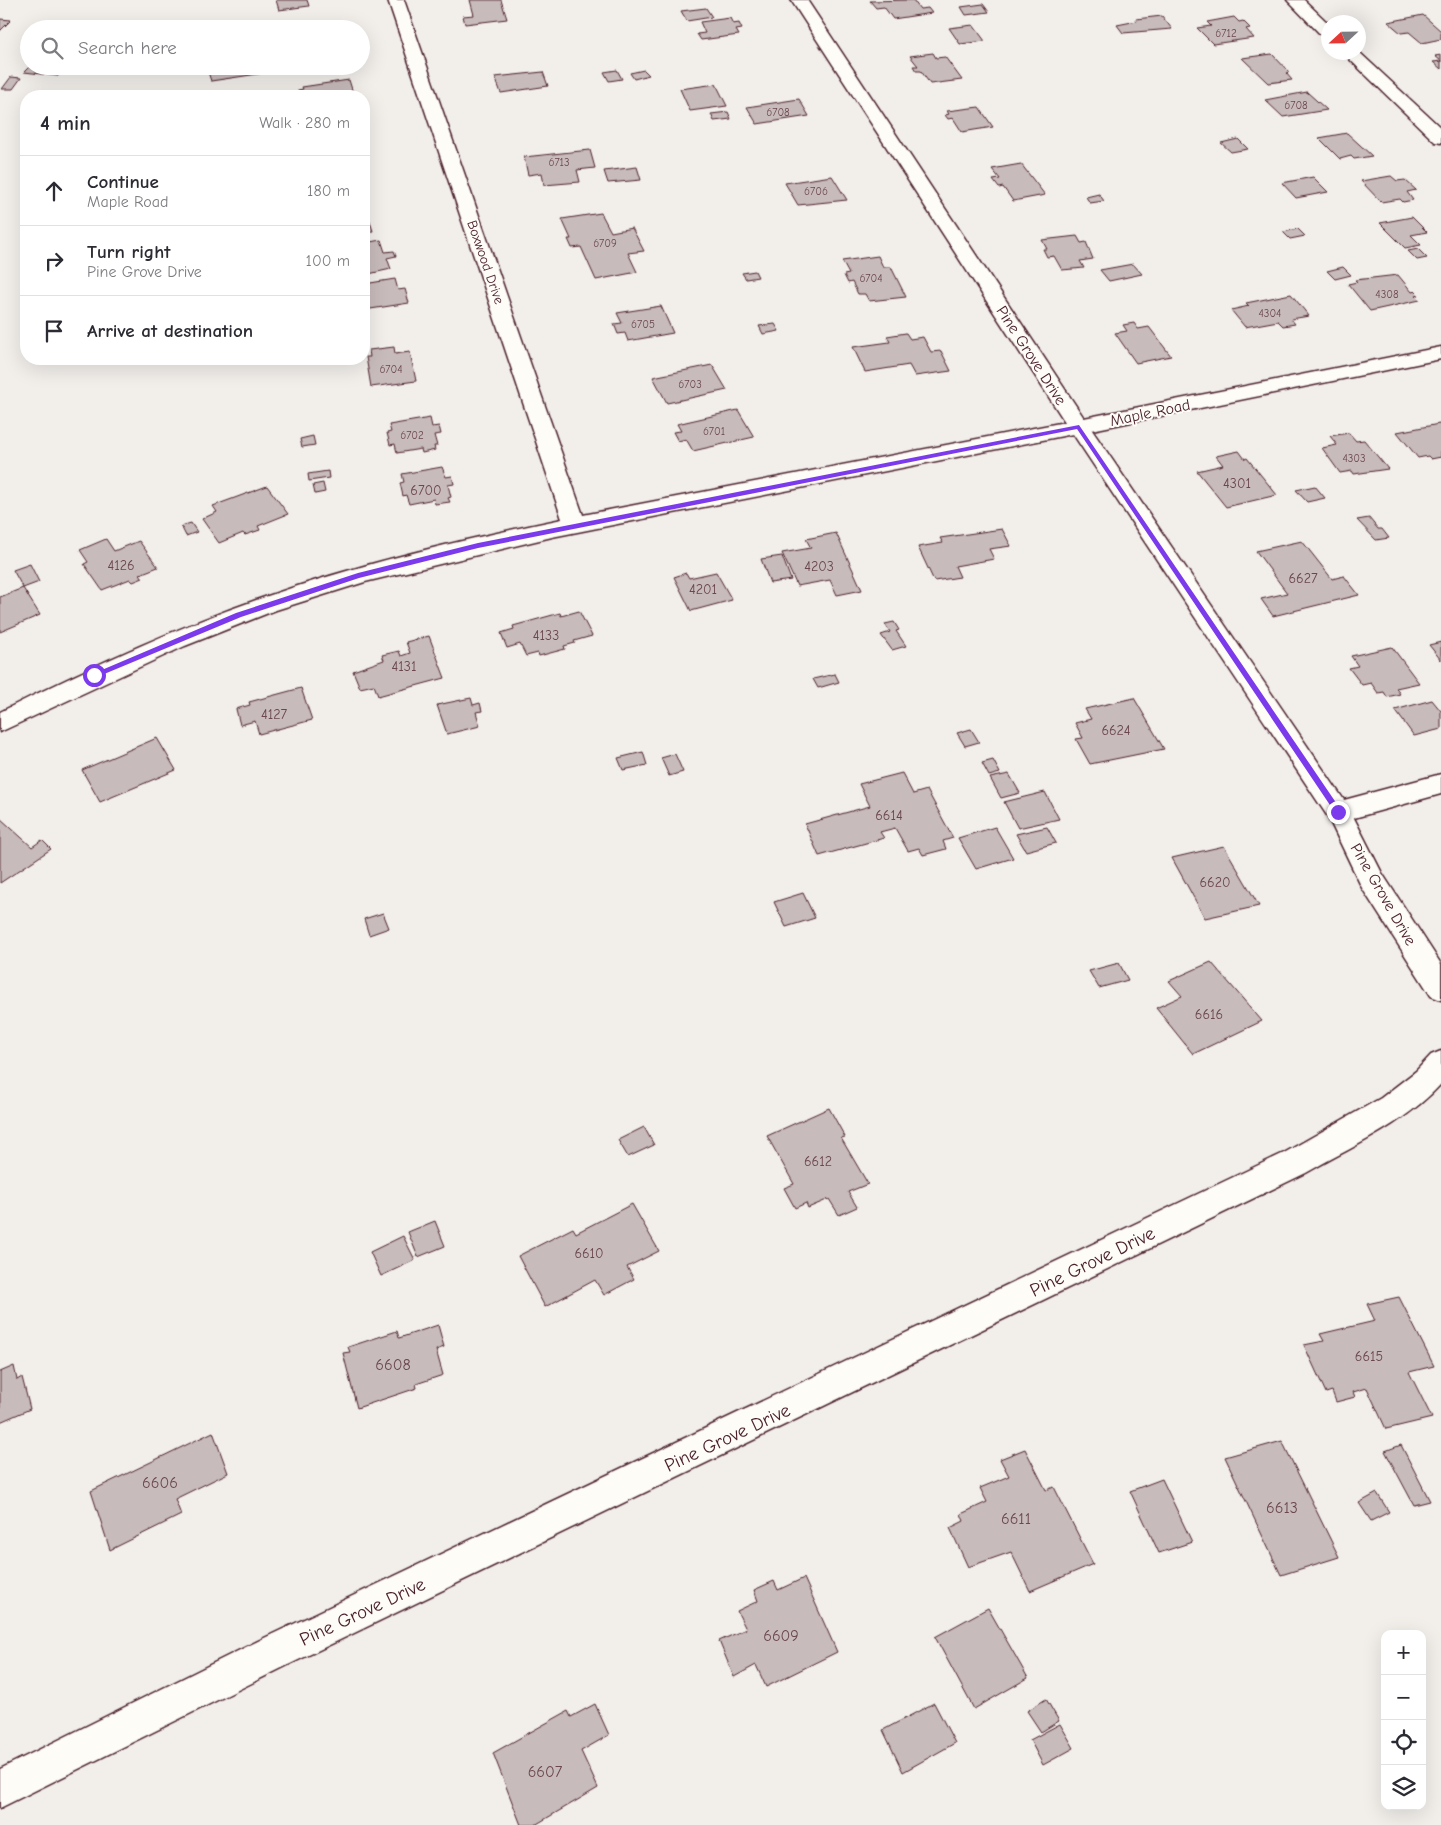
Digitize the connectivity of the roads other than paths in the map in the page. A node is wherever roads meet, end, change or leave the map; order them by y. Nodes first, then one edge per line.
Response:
1 (396, 0) edge
2 (799, 0) edge
3 (1295, 0) edge
4 (1321, 25) edge
5 (1358, 60) edge
6 (1441, 138) edge
7 (1441, 352) edge
8 (1079, 427) junction
9 (575, 524) junction
10 (0, 722) edge
11 (1441, 784) edge
12 (1338, 812) junction
13 (1441, 988) edge
14 (1441, 1064) edge
15 (0, 1789) edge

1 - 9 street, Boxwood Drive
2 - 8 street, Pine Grove Drive
3 - 4 street
5 - 6 street
7 - 8 street, Maple Road
8 - 9 street, Maple Road
8 - 12 street, Pine Grove Drive
9 - 10 street, Maple Road
11 - 12 street
12 - 13 street, Pine Grove Drive
14 - 15 street, Pine Grove Drive

